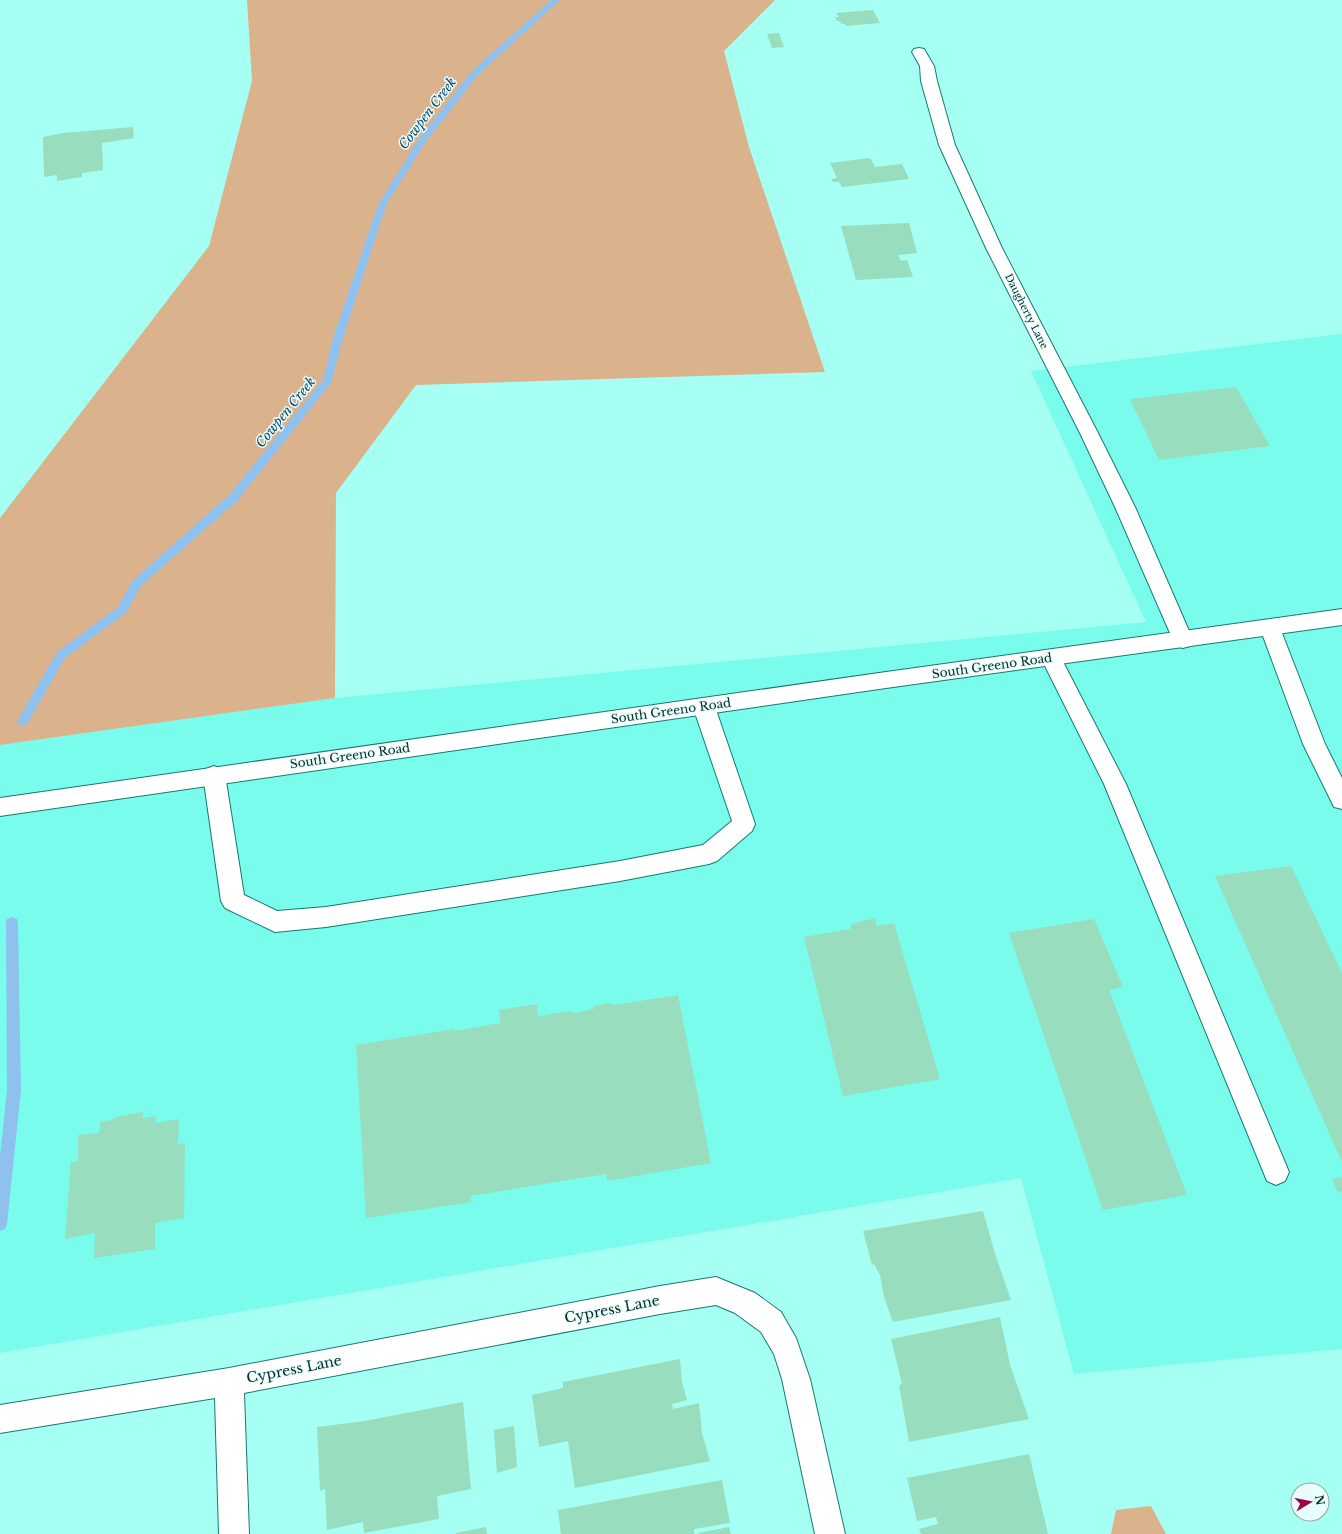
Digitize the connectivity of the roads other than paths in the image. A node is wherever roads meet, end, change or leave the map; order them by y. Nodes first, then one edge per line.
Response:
1 (919, 52) dead end
2 (1342, 617) edge
3 (1270, 628) junction
4 (1183, 640) junction
5 (1051, 658) junction
6 (704, 707) junction
7 (214, 776) junction
8 (1342, 800) edge
9 (0, 807) edge
10 (1276, 1172) dead end
11 (229, 1382) junction
12 (0, 1419) edge
13 (234, 1534) edge
14 (830, 1534) edge

1 - 4 street, Daugherty Lane
2 - 3 street, South Greeno Road
3 - 4 street, South Greeno Road
3 - 8 street
4 - 5 street, South Greeno Road
5 - 6 street, South Greeno Road
5 - 10 street
6 - 7 street, South Greeno Road
6 - 7 street
7 - 9 street, South Greeno Road
11 - 12 street, Cypress Lane
11 - 13 street, Cypress Lane
11 - 14 street, Cypress Lane

